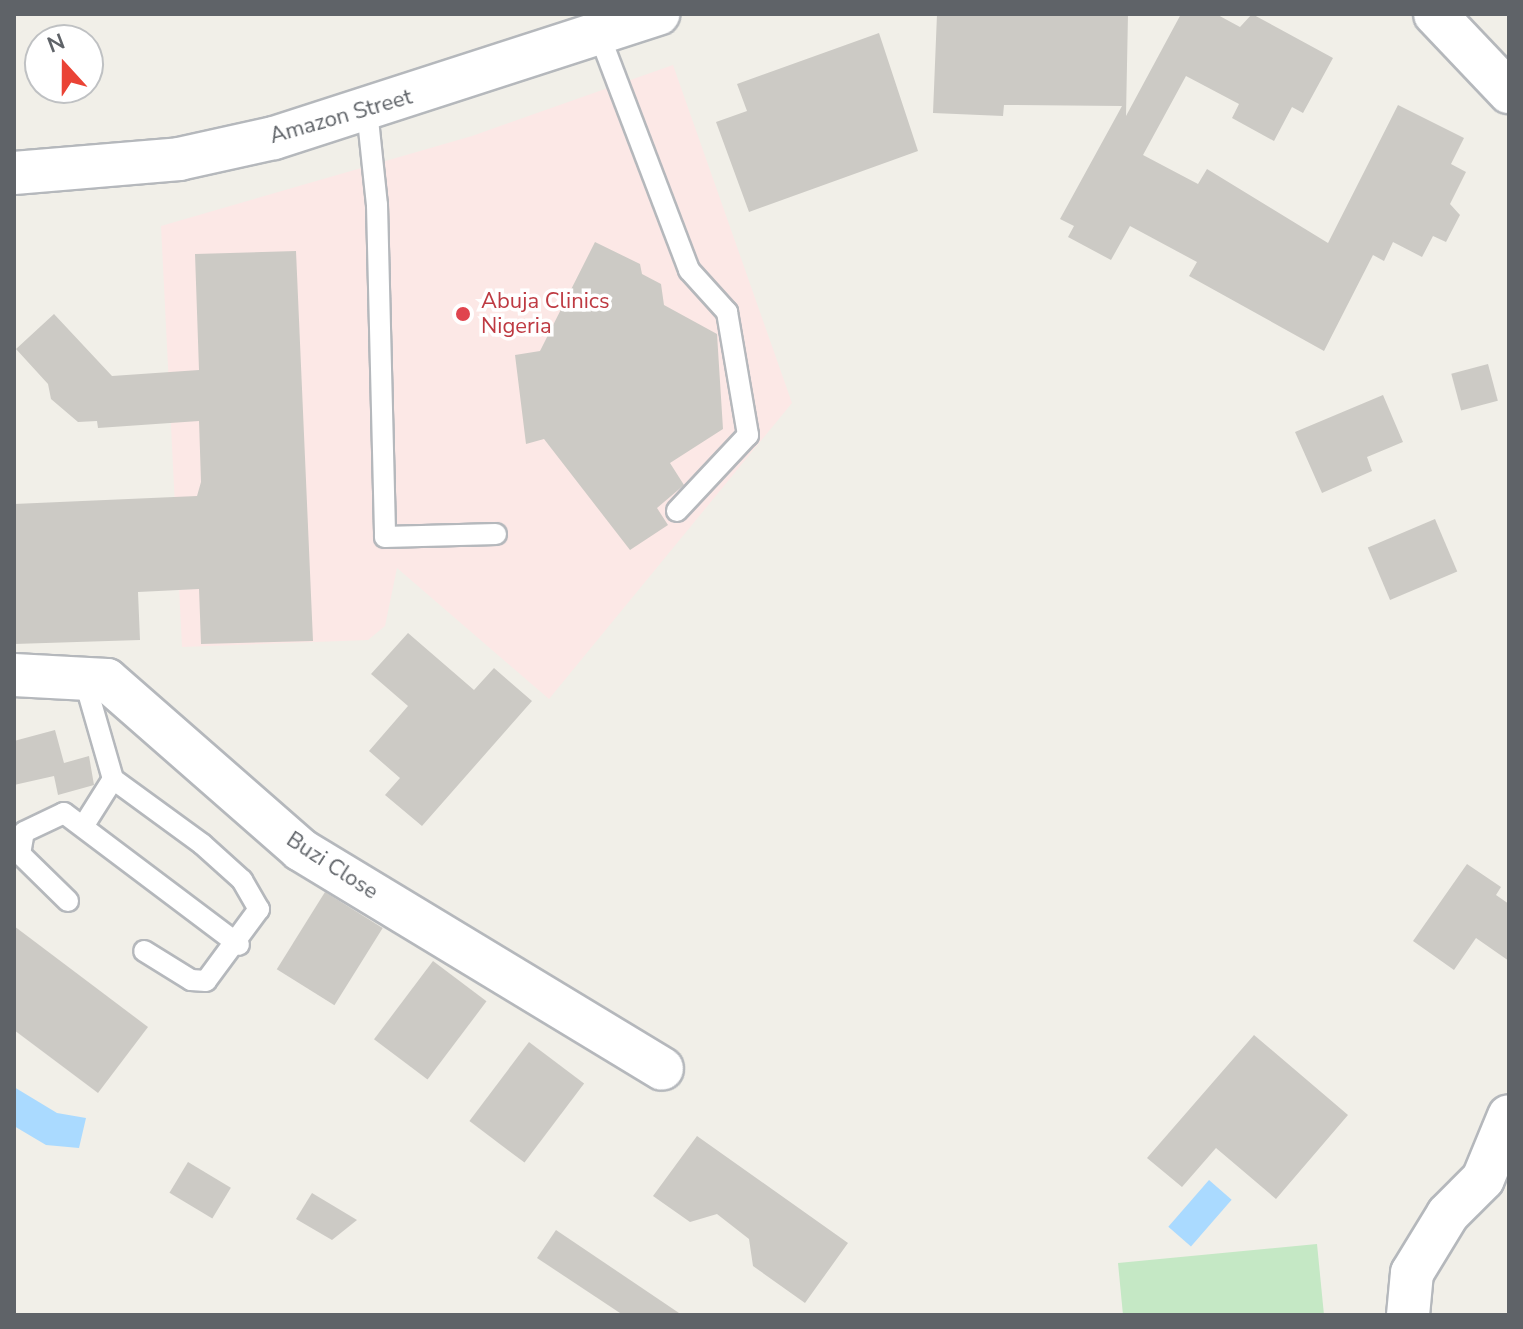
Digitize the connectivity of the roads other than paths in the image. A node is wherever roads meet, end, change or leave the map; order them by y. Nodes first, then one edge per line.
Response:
1 (658, 14) edge
2 (1435, 14) edge
3 (599, 34) junction
4 (1509, 92) edge
5 (367, 110) junction
6 (14, 173) edge
7 (677, 511) dead end
8 (496, 534) dead end
9 (82, 674) junction
10 (14, 675) edge
11 (113, 779) junction
12 (84, 825) junction
13 (68, 901) dead end
14 (239, 945) junction
15 (144, 951) dead end
16 (662, 1069) dead end
17 (1509, 1116) edge
18 (1408, 1315) edge

1 - 3 street, Amazon Street
2 - 4 street
3 - 5 street, Amazon Street
3 - 7 lane
5 - 6 street, Amazon Street
5 - 8 lane
9 - 10 street, Buzi Close
9 - 11 lane
9 - 16 street, Buzi Close
11 - 12 lane
11 - 14 lane
12 - 13 lane
12 - 14 lane
14 - 15 lane
17 - 18 street

